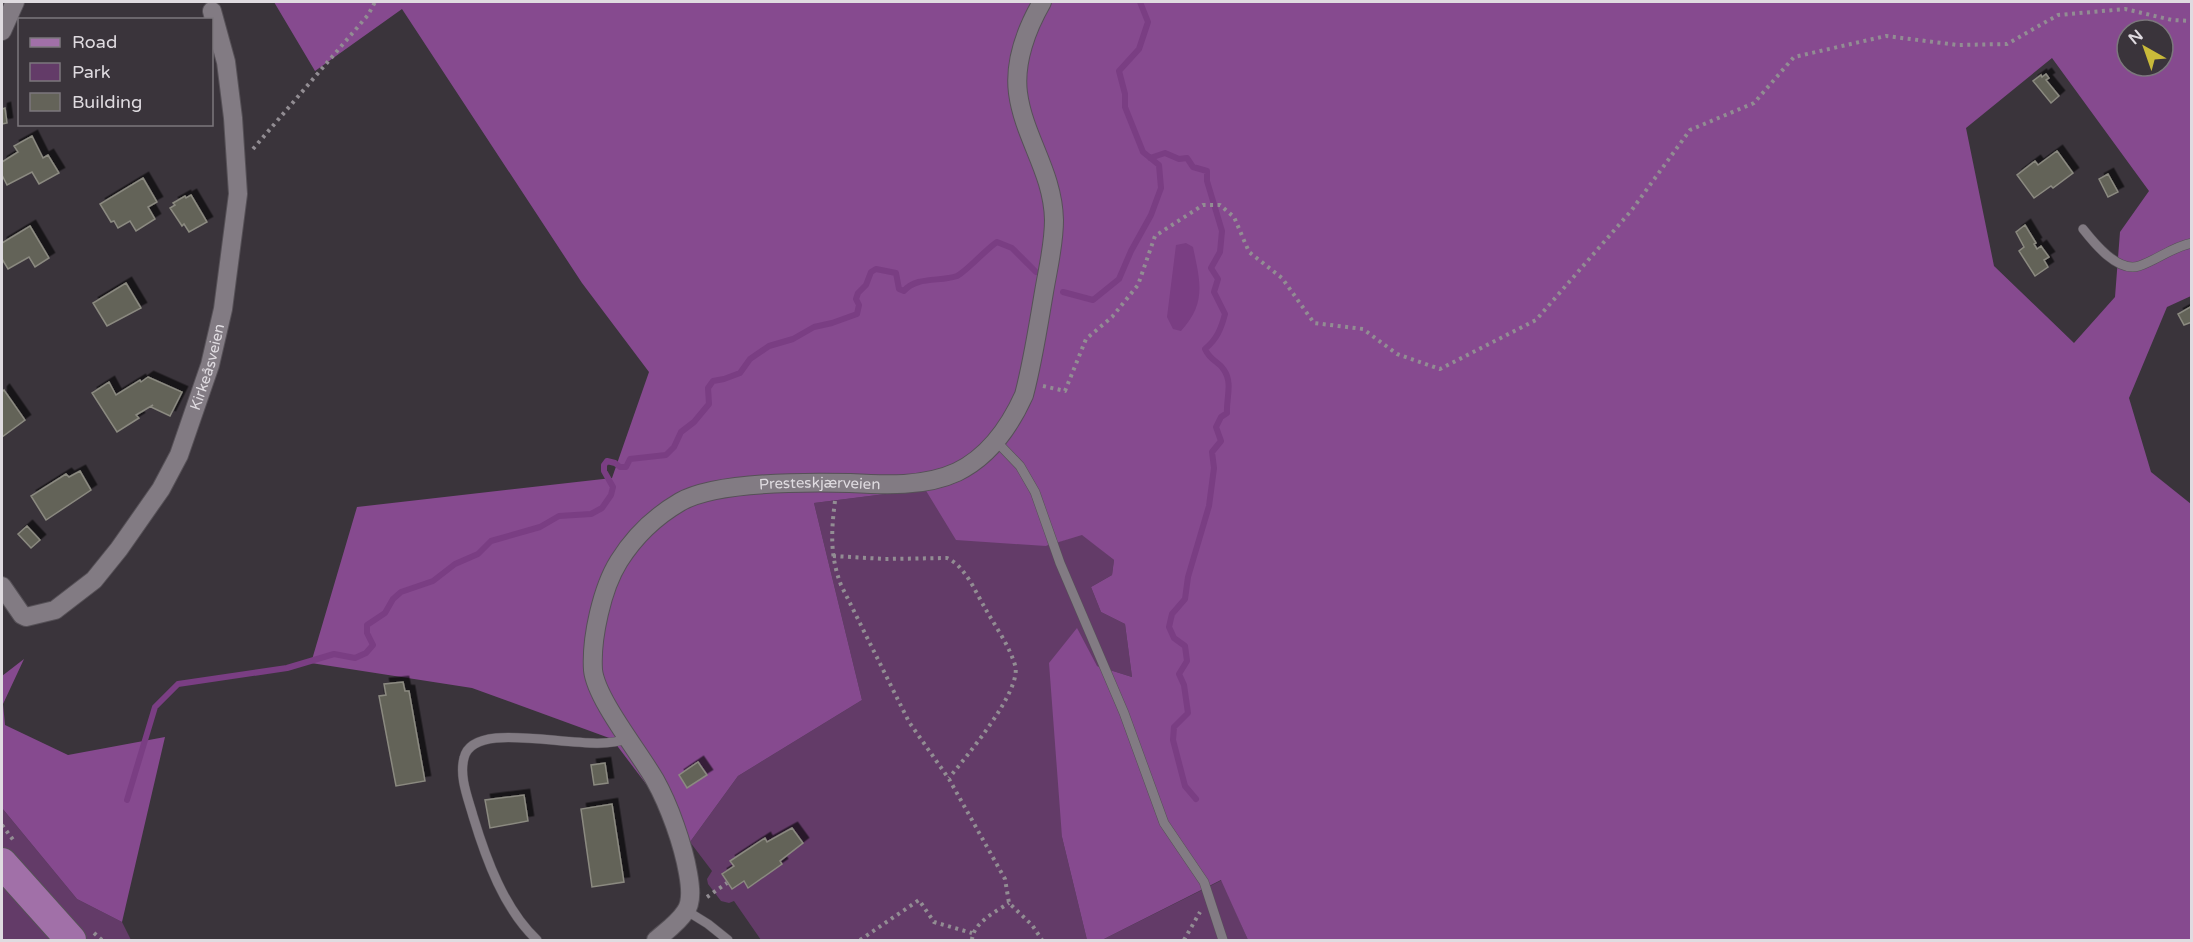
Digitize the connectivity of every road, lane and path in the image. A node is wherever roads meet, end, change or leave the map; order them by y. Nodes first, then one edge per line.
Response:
1 (15, 2) edge
2 (375, 2) edge
3 (1042, 2) edge
4 (212, 11) dead end
5 (2192, 21) edge
6 (2, 31) edge
7 (237, 168) junction
8 (2083, 229) dead end
9 (2192, 243) edge
10 (1027, 383) junction
11 (996, 441) junction
12 (837, 483) junction
13 (833, 556) junction
14 (2, 586) edge
15 (627, 738) junction
16 (949, 779) junction
17 (2, 863) edge
18 (1209, 897) junction
19 (1009, 903) junction
20 (687, 911) junction
21 (972, 933) junction
22 (70, 940) edge
23 (537, 940) edge
24 (656, 940) edge
25 (728, 940) edge
26 (860, 940) edge
27 (972, 940) edge
28 (1042, 940) edge
29 (1184, 940) edge
30 (1223, 940) edge

1 - 6 street
2 - 7 path
3 - 10 street, Presteskjærveien
4 - 7 street, Kirkeåsveien
5 - 10 path
7 - 14 street, Kirkeåsveien
8 - 9 lane
10 - 11 street, Presteskjærveien
11 - 12 street, Presteskjærveien
11 - 18 lane
12 - 13 path
12 - 15 street, Presteskjærveien
13 - 16 path
13 - 16 path
15 - 20 street, Presteskjærveien
15 - 23 lane
16 - 19 path
17 - 22 main road
18 - 29 path
18 - 30 lane
19 - 21 path
19 - 28 path
20 - 24 street
20 - 25 lane
21 - 26 path
21 - 27 path

